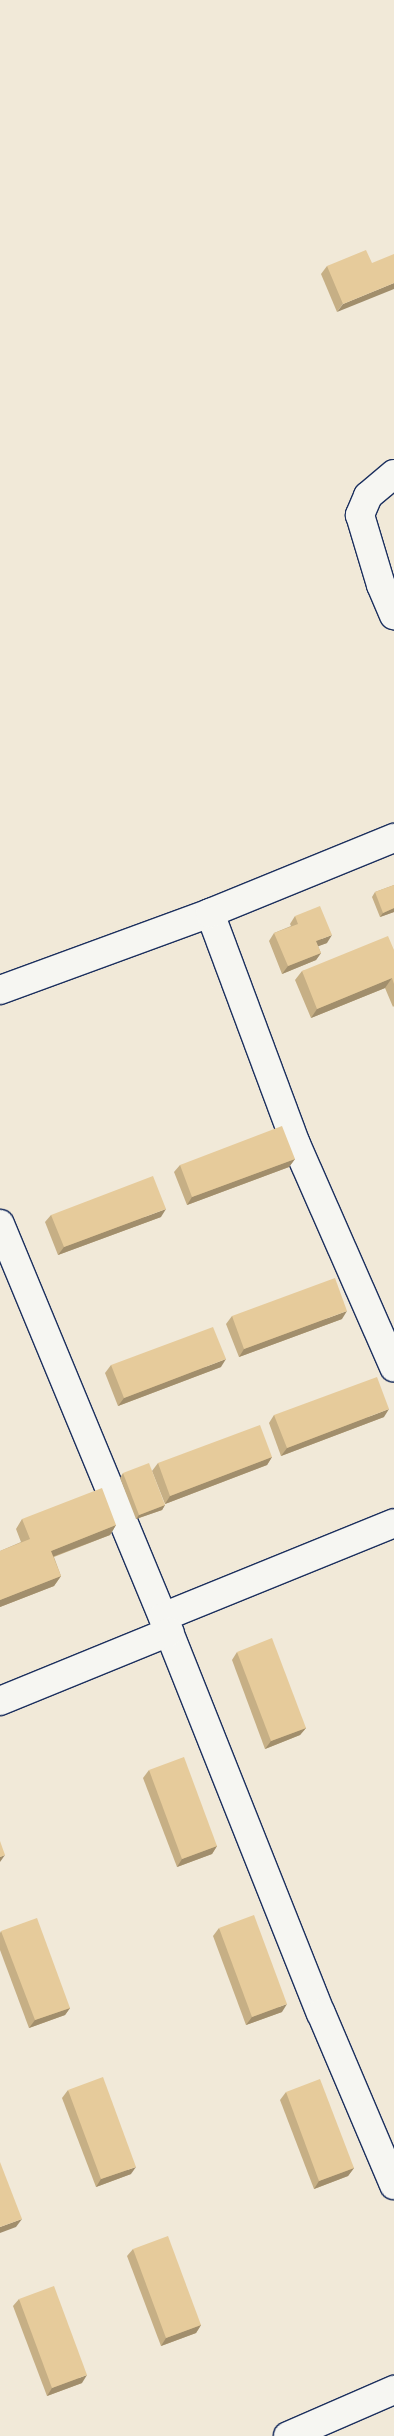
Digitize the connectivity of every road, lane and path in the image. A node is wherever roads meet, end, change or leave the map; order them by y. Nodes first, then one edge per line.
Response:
1 (394, 474) edge
2 (394, 615) edge
3 (394, 838) edge
4 (210, 913) junction
5 (0, 990) edge
6 (0, 1224) edge
7 (394, 1367) edge
8 (394, 1523) edge
9 (166, 1624) junction
10 (0, 1701) edge
11 (394, 2184) edge
12 (394, 2390) edge
13 (288, 2436) edge

1 - 2 street
3 - 4 street
4 - 5 street
4 - 7 street
6 - 9 street
8 - 9 street
9 - 10 street
9 - 11 street
12 - 13 street

